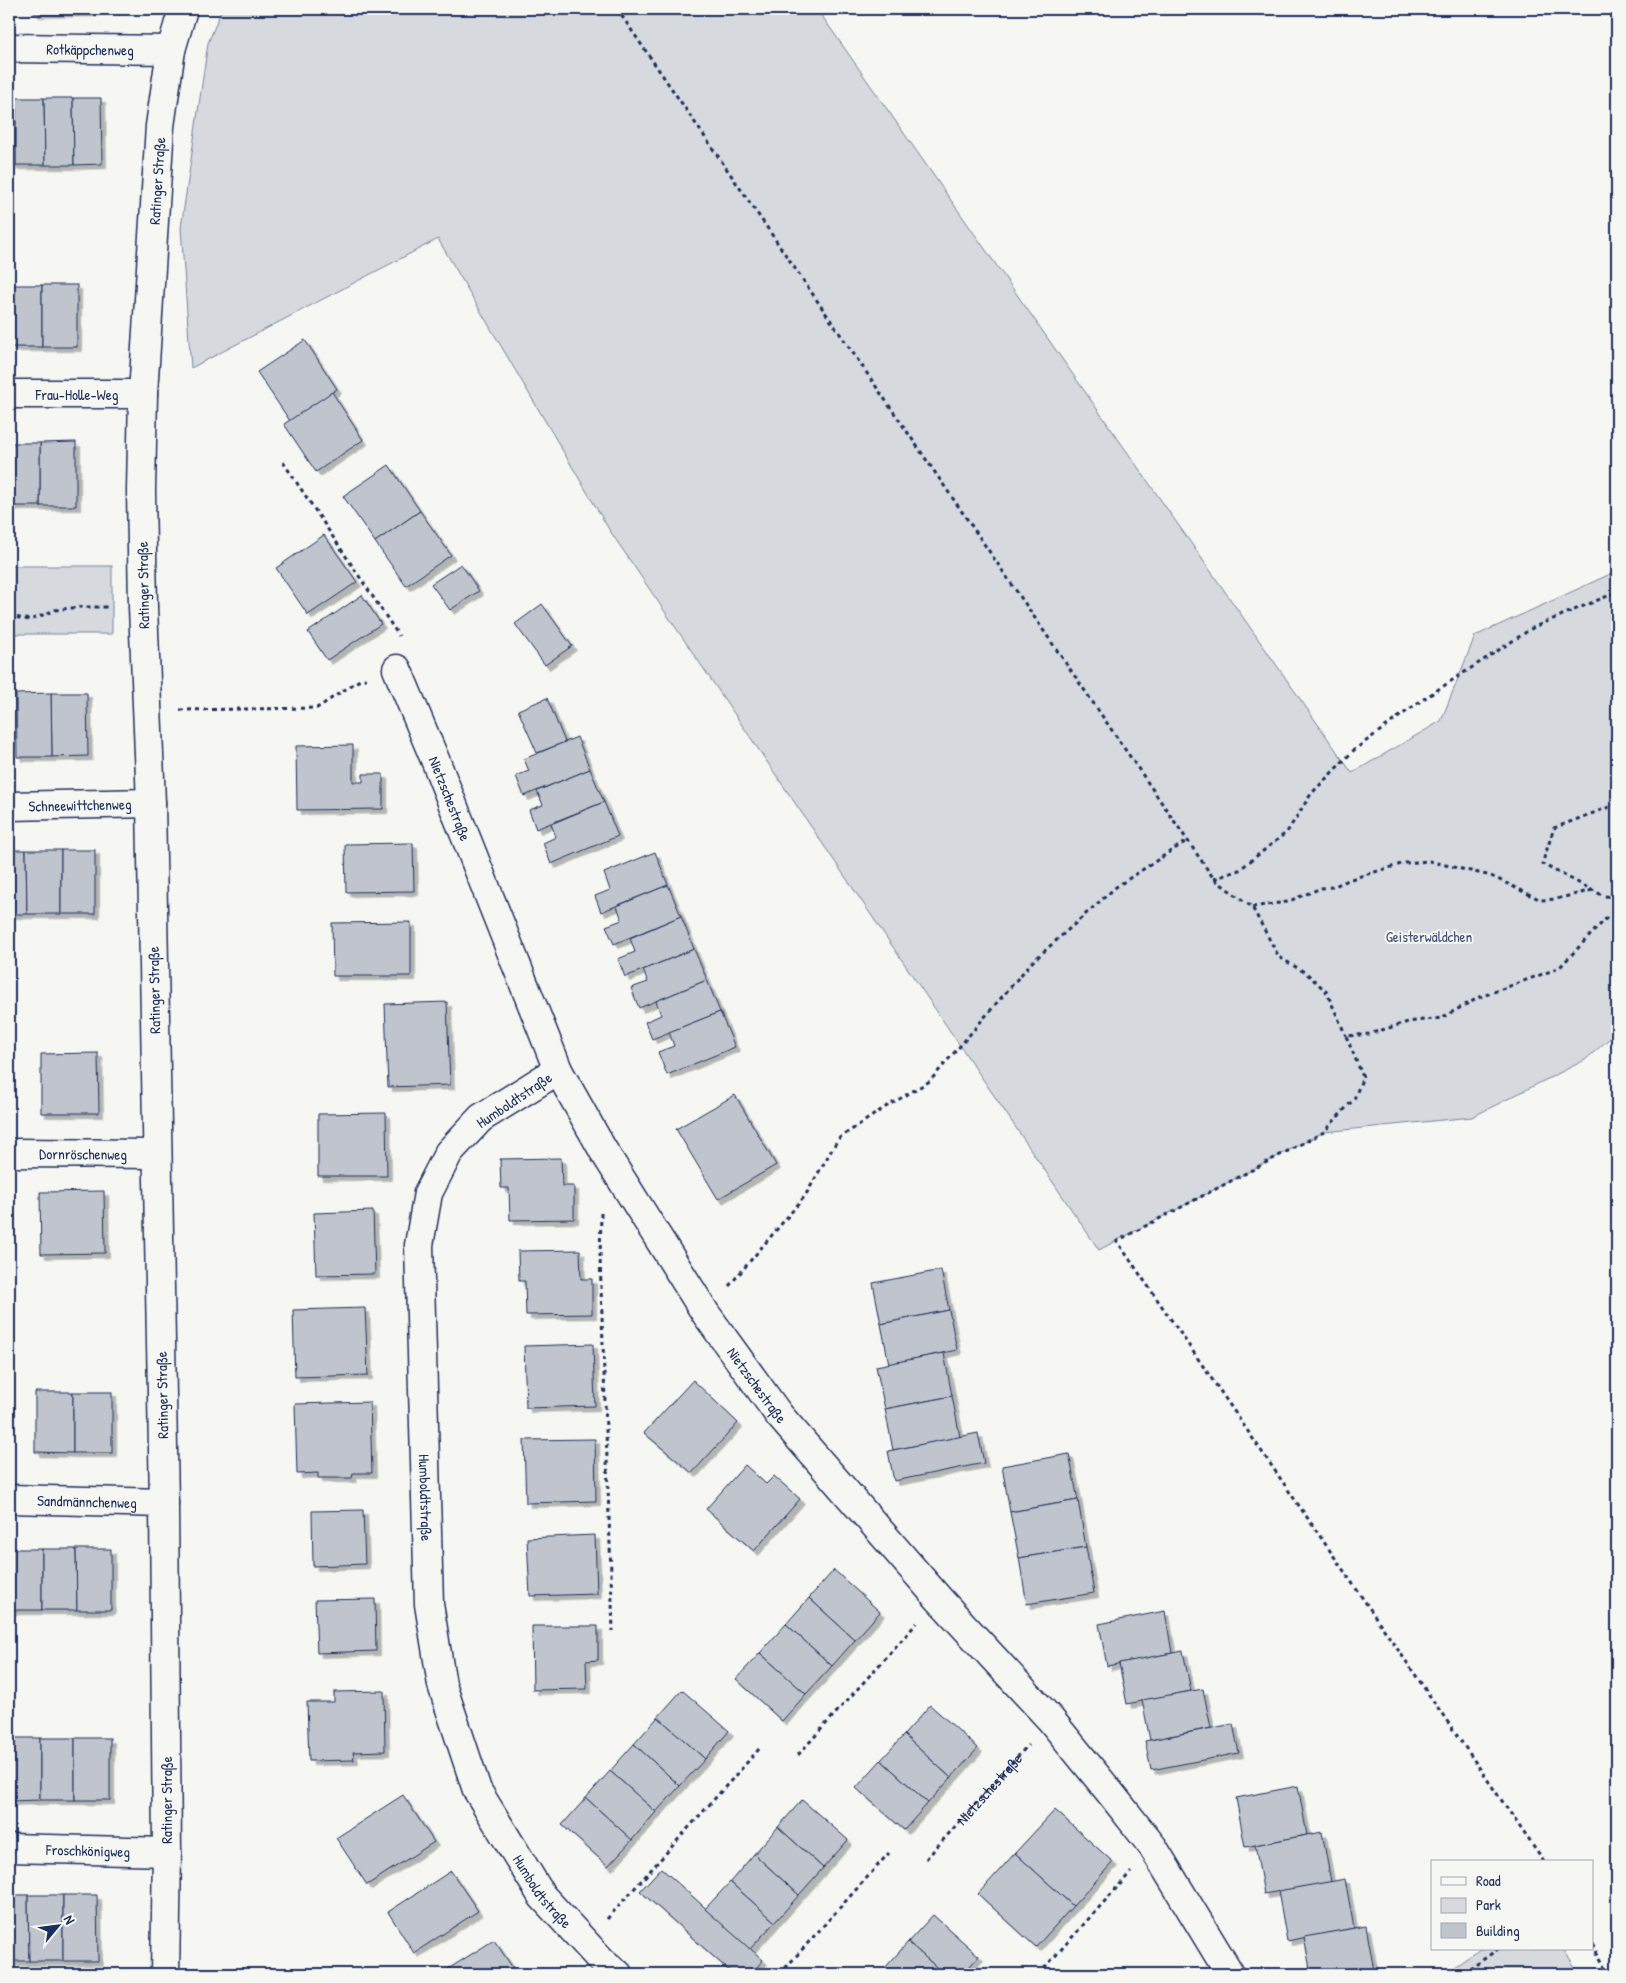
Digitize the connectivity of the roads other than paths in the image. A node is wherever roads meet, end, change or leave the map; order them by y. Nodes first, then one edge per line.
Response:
1 (182, 9) edge
2 (9, 48) edge
3 (171, 50) junction
4 (9, 394) edge
5 (143, 394) junction
6 (397, 669) road end
7 (151, 803) junction
8 (9, 806) edge
9 (558, 1070) junction
10 (9, 1153) edge
11 (157, 1154) junction
12 (9, 1499) edge
13 (164, 1503) junction
14 (9, 1848) edge
15 (167, 1852) junction
16 (165, 1974) edge
17 (618, 1974) edge
18 (1230, 1974) edge

1 - 3 street, Ratinger Straße
2 - 3 street, Rotkäppchenweg
3 - 5 street, Ratinger Straße
4 - 5 street, Frau-Holle-Weg
5 - 7 street, Ratinger Straße
6 - 9 street, Nietzschestraße
7 - 8 street, Schneewittchenweg
7 - 11 street, Ratinger Straße
9 - 17 street, Humboldtstraße
9 - 18 street, Nietzschestraße
10 - 11 street, Dornröschenweg
11 - 13 street, Ratinger Straße
12 - 13 street, Sandmännchenweg
13 - 15 street, Ratinger Straße
14 - 15 street, Froschkönigweg
15 - 16 street, Ratinger Straße

